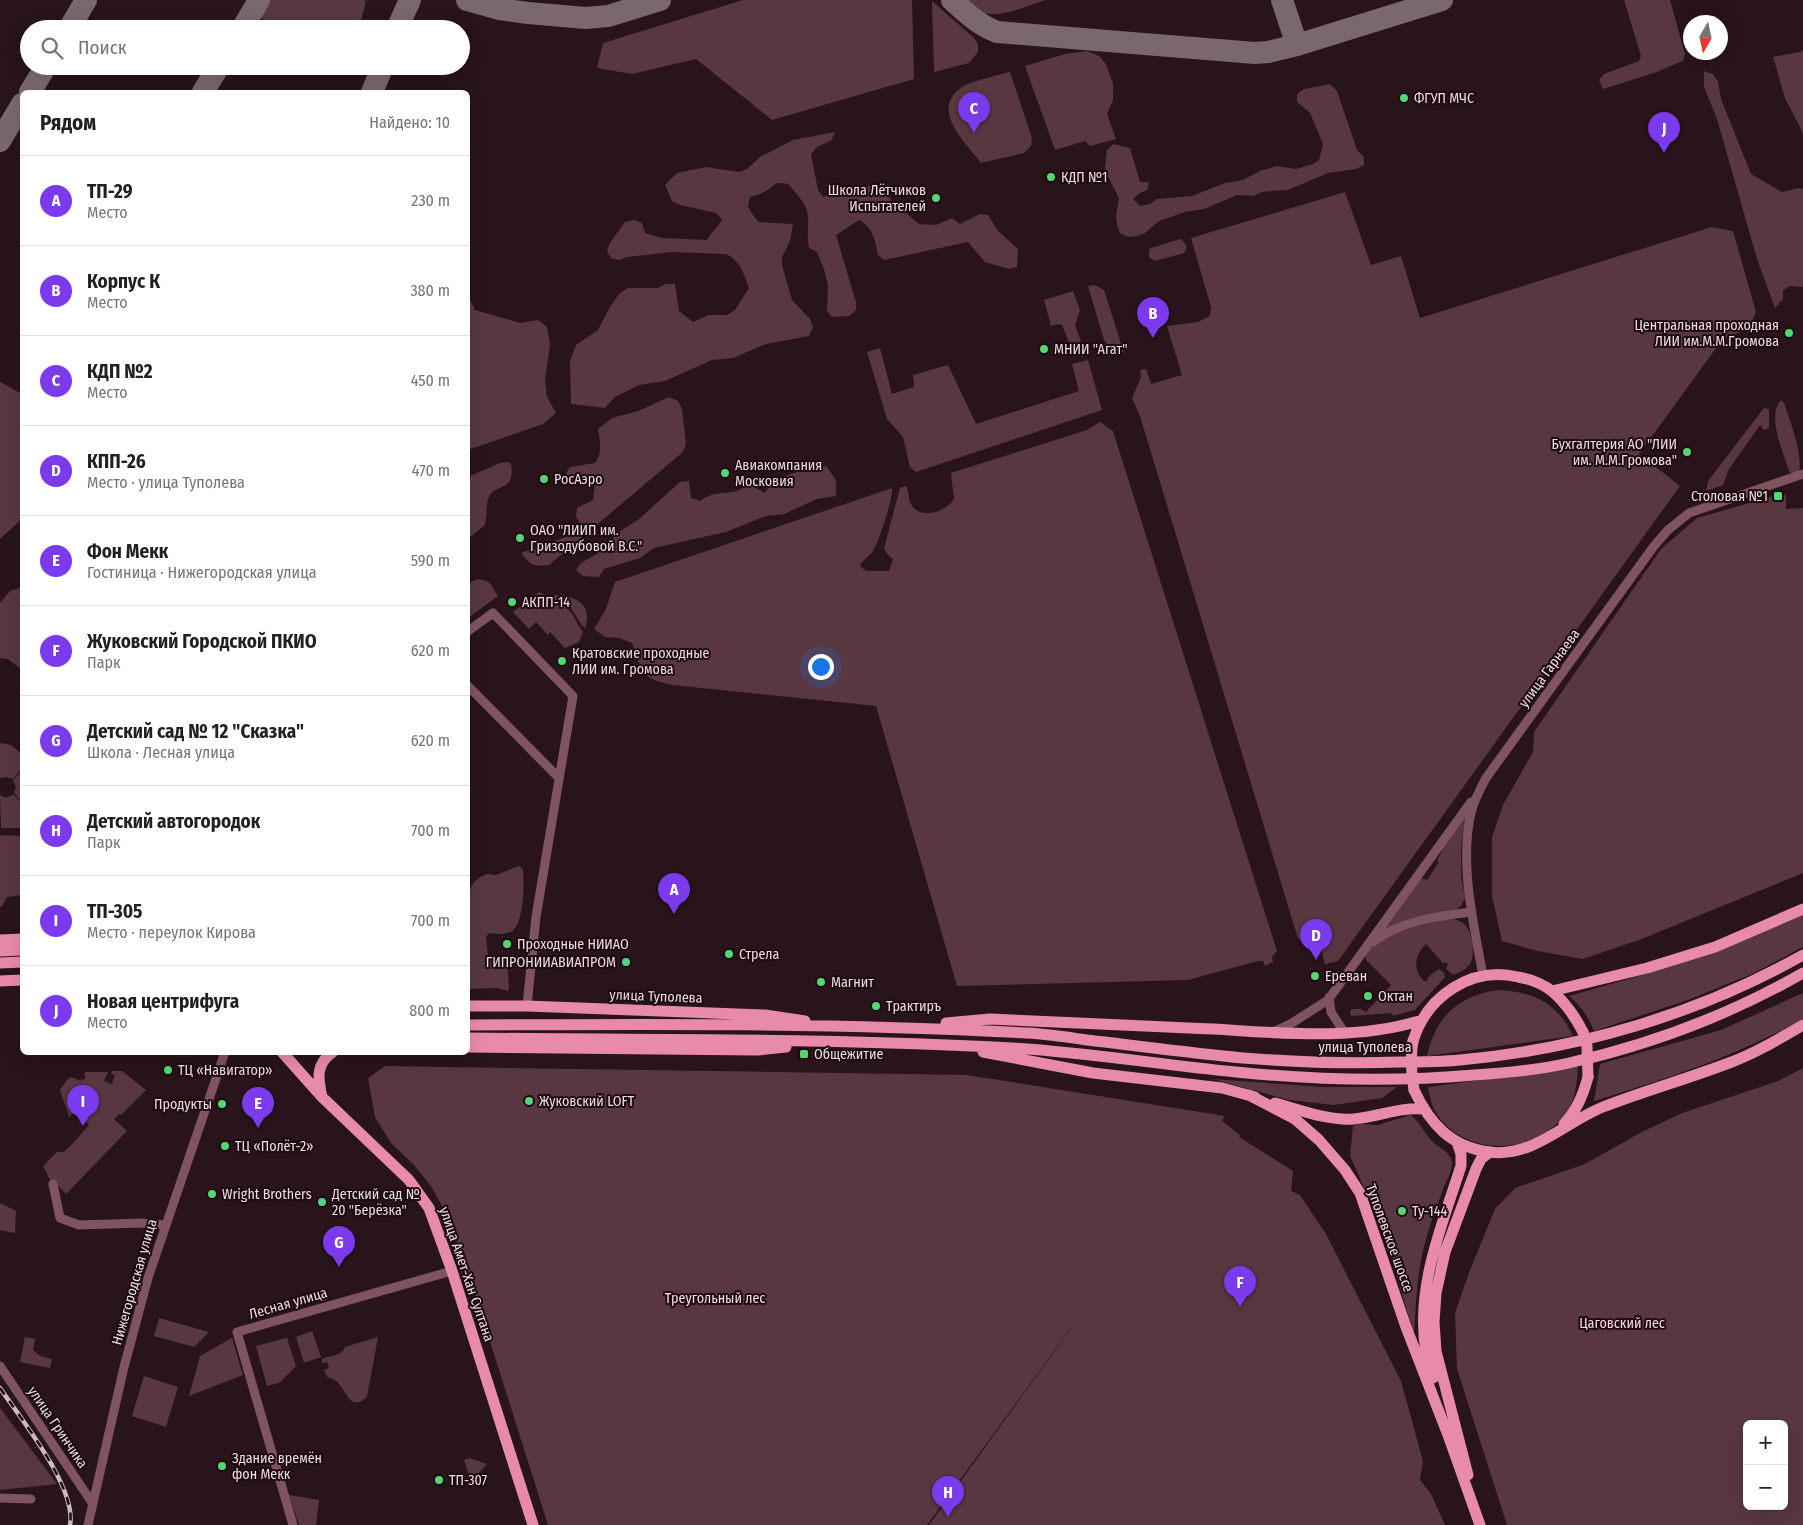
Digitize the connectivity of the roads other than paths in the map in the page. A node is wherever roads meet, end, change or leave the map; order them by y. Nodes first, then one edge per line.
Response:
1 (1803, 474) edge
2 (470, 630) edge
3 (470, 688) edge
4 (559, 778) junction
5 (1477, 794) junction
6 (1803, 909) edge
7 (1472, 912) junction
8 (20, 939) edge
9 (0, 940) edge
10 (1364, 949) junction
11 (20, 950) edge
12 (0, 951) edge
13 (1803, 955) edge
14 (20, 962) edge
15 (0, 963) edge
16 (1803, 972) edge
17 (1483, 976) junction
18 (20, 980) edge
19 (0, 982) edge
20 (1552, 991) junction
21 (1330, 997) junction
22 (470, 1006) edge
23 (527, 1006) junction
24 (1422, 1020) junction
25 (470, 1025) edge
26 (1803, 1025) edge
27 (909, 1027) junction
28 (843, 1028) junction
29 (1273, 1032) junction
30 (1344, 1032) junction
31 (470, 1038) edge
32 (844, 1041) junction
33 (937, 1044) junction
34 (470, 1047) edge
35 (224, 1055) edge
36 (285, 1055) edge
37 (329, 1055) edge
38 (1249, 1094) junction
39 (322, 1097) junction
40 (1423, 1109) junction
41 (1558, 1131) junction
42 (1458, 1142) junction
43 (1490, 1152) junction
44 (53, 1184) dead end
45 (164, 1225) junction
46 (452, 1271) junction
47 (0, 1366) edge
48 (1448, 1435) junction
49 (0, 1498) edge
50 (31, 1499) dead end
51 (93, 1504) junction
52 (88, 1525) edge
53 (293, 1525) edge
54 (533, 1525) edge
55 (1480, 1525) edge

1 - 5 street, улица Гарнаева
2 - 4 street
3 - 4 street
4 - 23 street
5 - 7 street, улица Гарнаева
5 - 10 street
6 - 20 main road
7 - 10 street
7 - 17 street, улица Гарнаева
8 - 9 main road
10 - 21 street
11 - 12 main road
13 - 27 main road, улица Туполева
14 - 15 main road
16 - 33 main road
17 - 20 main road
17 - 24 main road
18 - 19 main road
20 - 41 main road, bridge
21 - 29 street
21 - 30 street
22 - 23 main road, улица Туполева
23 - 28 main road, улица Туполева
24 - 30 main road, улица Туполева
24 - 40 main road, bridge
25 - 28 main road, улица Туполева
26 - 41 main road
27 - 28 main road, улица Туполева
27 - 29 main road, улица Туполева
29 - 30 main road, улица Туполева
31 - 32 main road
32 - 33 main road
32 - 34 main road
33 - 38 main road
35 - 45 street, Нижегородская улица
36 - 39 main road, улица Амет-Хан Султана
37 - 39 main road
38 - 40 main road
38 - 48 main road, Туполевское шоссе
39 - 46 main road, улица Амет-Хан Султана
40 - 42 main road
41 - 43 main road
42 - 43 main road
42 - 48 main road, Туполевское шоссе
43 - 55 main road, Туполевское шоссе
44 - 45 street
45 - 51 street, Нижегородская улица
46 - 53 street, Лесная улица
46 - 54 main road, улица Амет-Хан Султана
47 - 51 street, улица Гринчика
48 - 55 main road, Туполевское шоссе
49 - 50 street
51 - 52 street, Нижегородская улица

